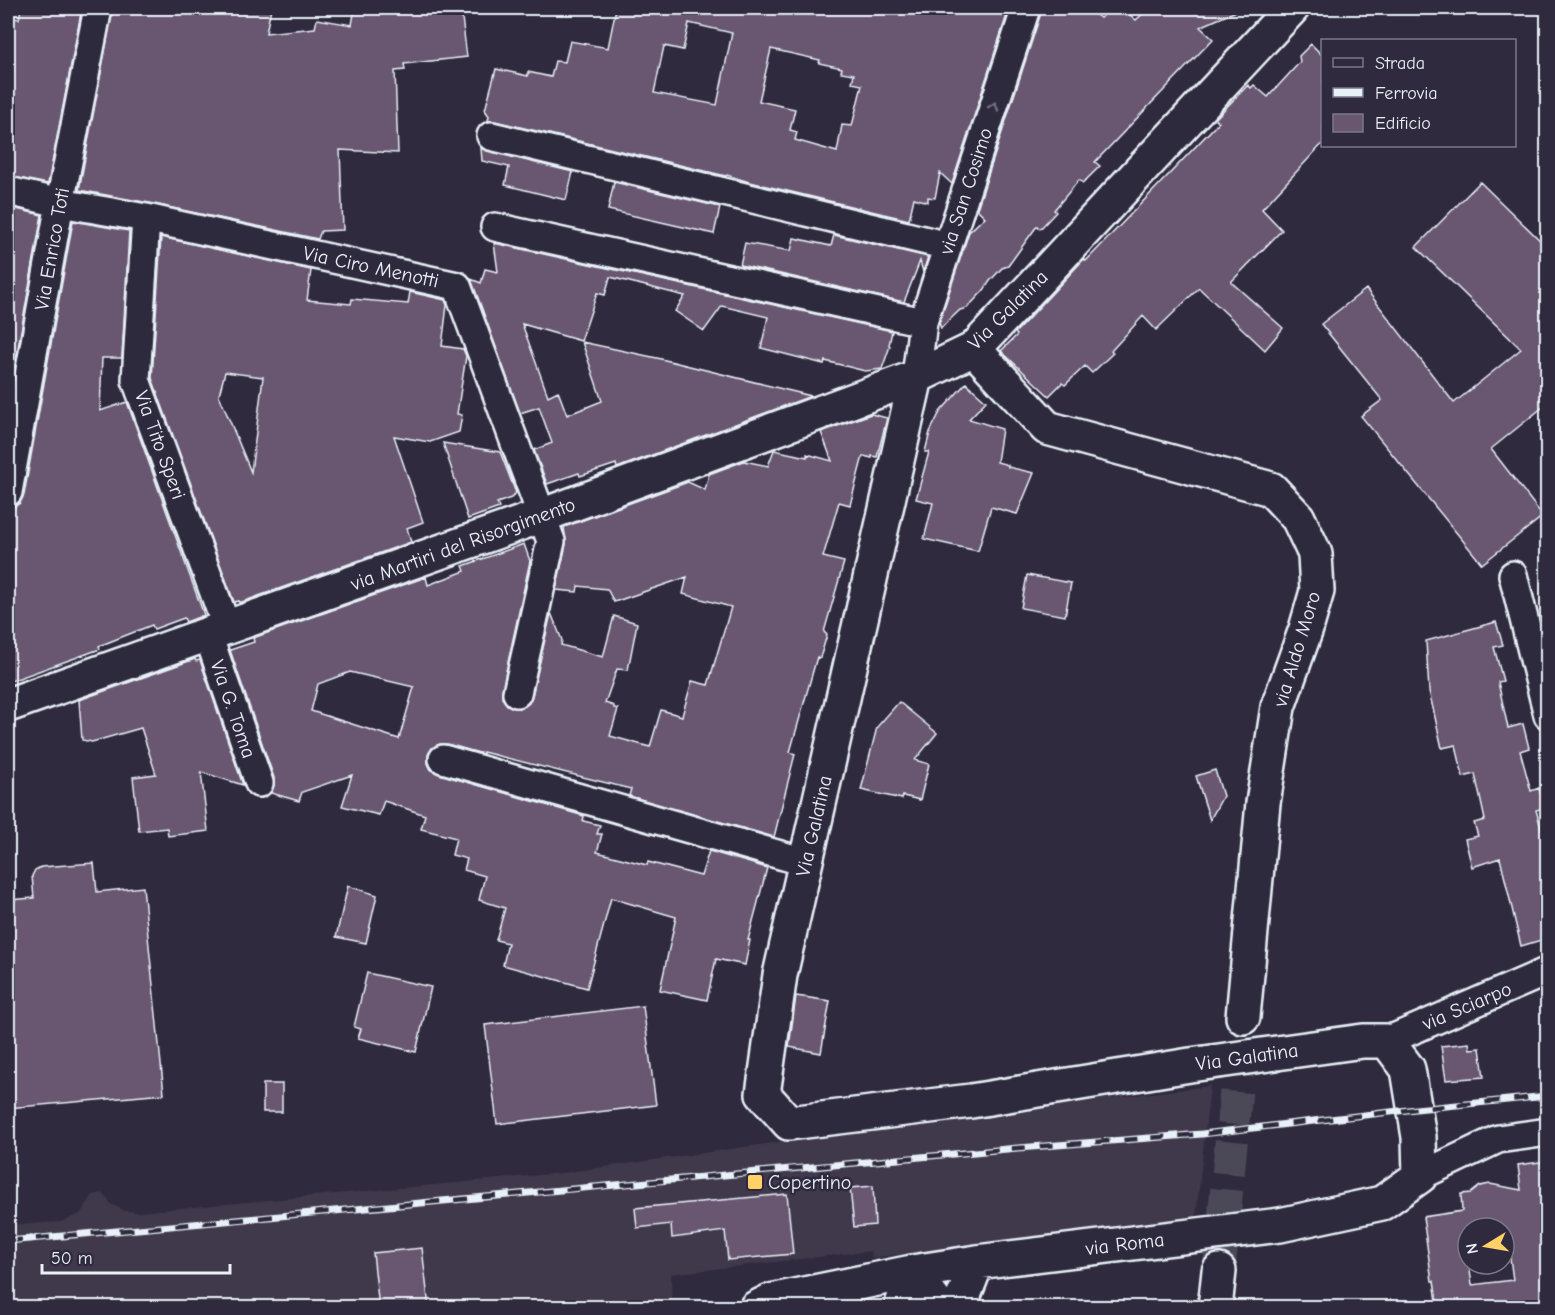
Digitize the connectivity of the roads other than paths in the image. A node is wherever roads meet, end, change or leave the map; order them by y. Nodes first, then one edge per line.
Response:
1 (98, 8) edge
2 (1026, 8) edge
3 (1292, 8) edge
4 (491, 136) dead end
5 (8, 191) edge
6 (60, 203) junction
7 (146, 218) junction
8 (495, 227) dead end
9 (948, 246) junction
10 (923, 322) junction
11 (974, 349) junction
12 (916, 377) junction
13 (8, 492) edge
14 (541, 516) junction
15 (1513, 575) dead end
16 (217, 632) junction
17 (517, 693) dead end
18 (8, 705) edge
19 (1548, 715) edge
20 (443, 759) dead end
21 (259, 783) dead end
22 (806, 862) junction
23 (1548, 971) edge
24 (1243, 1017) tunnel mouth
25 (1387, 1041) junction
26 (1548, 1132) edge
27 (1420, 1176) junction
28 (977, 1262) junction
29 (1219, 1271) tunnel mouth
30 (912, 1272) junction
31 (770, 1305) edge
32 (901, 1308) edge
33 (940, 1308) edge
34 (959, 1308) edge
35 (1215, 1308) edge

1 - 6 street, Via Enrico Toti
9 -> 2 street, via San Cosimo
3 - 11 street, Via Galatina
4 - 9 street
5 - 6 street, Via Ciro Menotti
6 - 7 street, Via Ciro Menotti
6 - 13 street, Via Enrico Toti
7 - 14 street, Via Ciro Menotti
7 - 16 street, Via Tito Speri
8 - 10 street
9 - 10 street, via San Cosimo
10 - 12 street, via San Cosimo
11 - 12 street, Via Galatina
11 - 24 street, via Aldo Moro
12 - 14 street, via Martiri del Risorgimento
12 - 22 street, Via Galatina
14 - 16 street, via Martiri del Risorgimento
14 - 17 street, Via Ciro Menotti
15 - 19 street
16 - 18 street, via Martiri del Risorgimento
16 - 21 street, Via G. Toma
20 - 22 street
22 - 25 street, Via Galatina
23 - 25 street, via Sciarpo
25 - 27 street
26 - 27 street
27 - 28 street, via Roma
28 - 30 street, via Roma
28 - 34 street
29 - 35 street
30 - 31 street, via Roma
30 - 32 street
30 - 33 street

